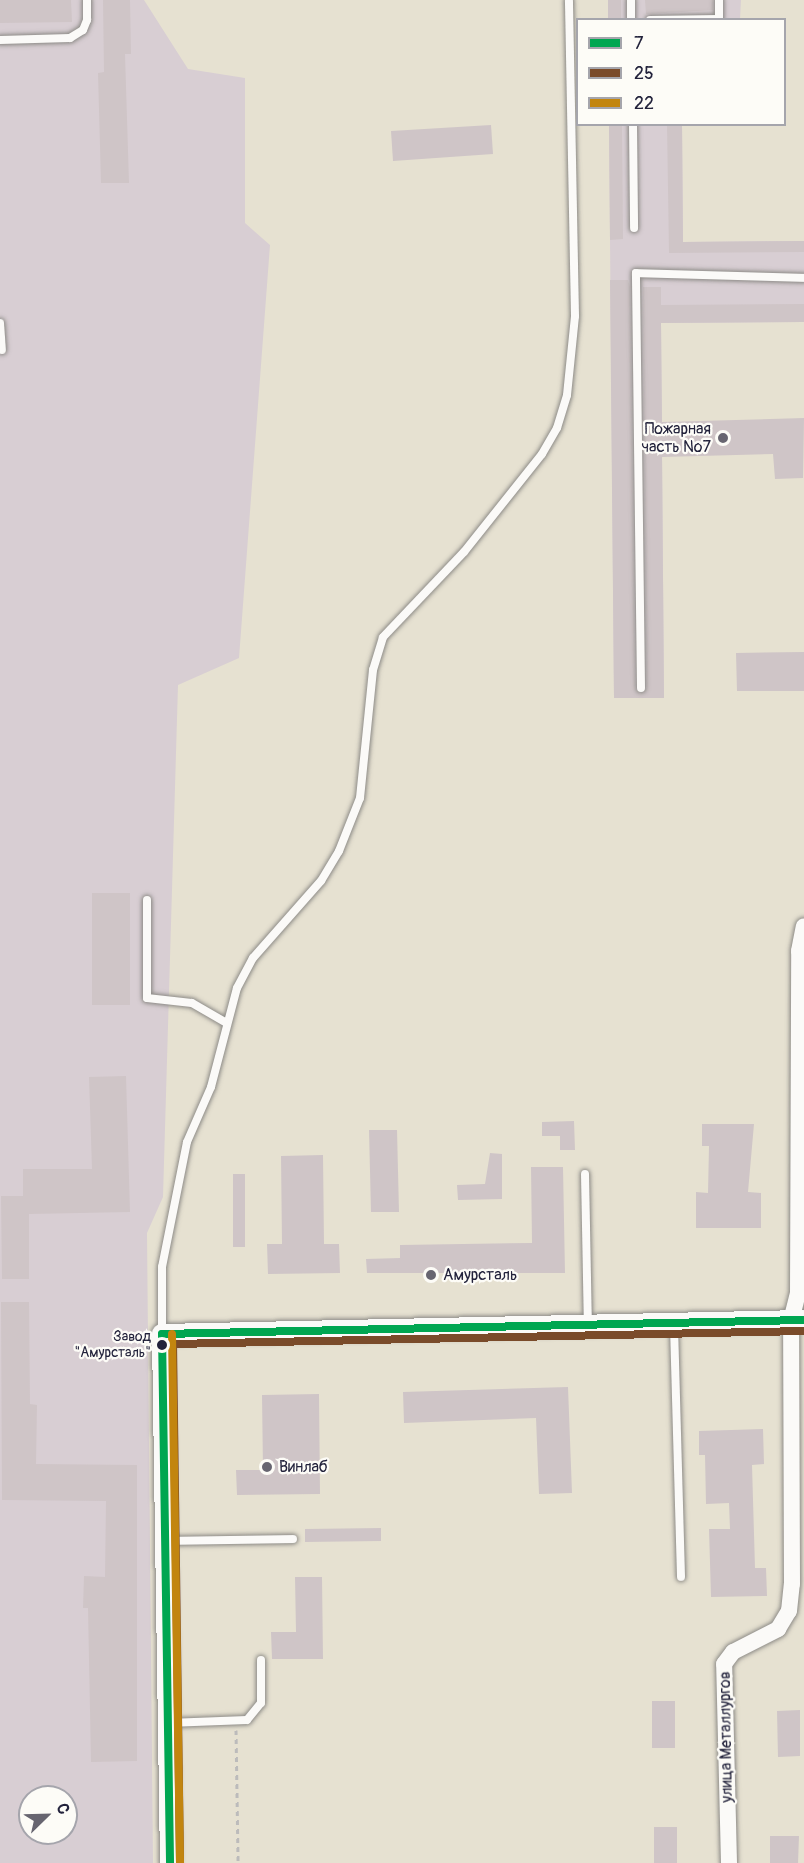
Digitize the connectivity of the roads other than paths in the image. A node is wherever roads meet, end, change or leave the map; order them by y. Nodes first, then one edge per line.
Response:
1 (87, 0) edge
2 (569, 0) edge
3 (631, 0) edge
4 (719, 0) edge
5 (631, 18) edge
6 (719, 18) edge
7 (0, 40) edge
8 (633, 126) edge
9 (634, 228) dead end
10 (804, 278) edge
11 (0, 322) edge
12 (2, 350) dead end
13 (641, 688) dead end
14 (147, 900) dead end
15 (804, 926) edge
16 (226, 1023) junction
17 (585, 1174) dead end
18 (800, 1212) edge
19 (798, 1321) edge
20 (588, 1326) junction
21 (674, 1326) junction
22 (162, 1334) junction
23 (293, 1539) dead end
24 (165, 1541) junction
25 (681, 1576) dead end
26 (261, 1660) dead end
27 (167, 1723) junction
28 (170, 1863) edge
29 (729, 1863) edge

1 - 7 lane
2 - 16 lane
3 - 5 lane
4 - 6 lane
8 - 9 lane
10 - 13 lane
11 - 12 lane
14 - 16 lane
15 - 18 street, улица Металлургов
16 - 22 lane
17 - 20 lane
18 - 19 street, улица Металлургов
19 - 21 street
19 - 29 street, улица Металлургов
20 - 21 street
20 - 22 street
21 - 25 lane
22 - 24 street
23 - 24 lane
24 - 27 street
26 - 27 lane
27 - 28 street

